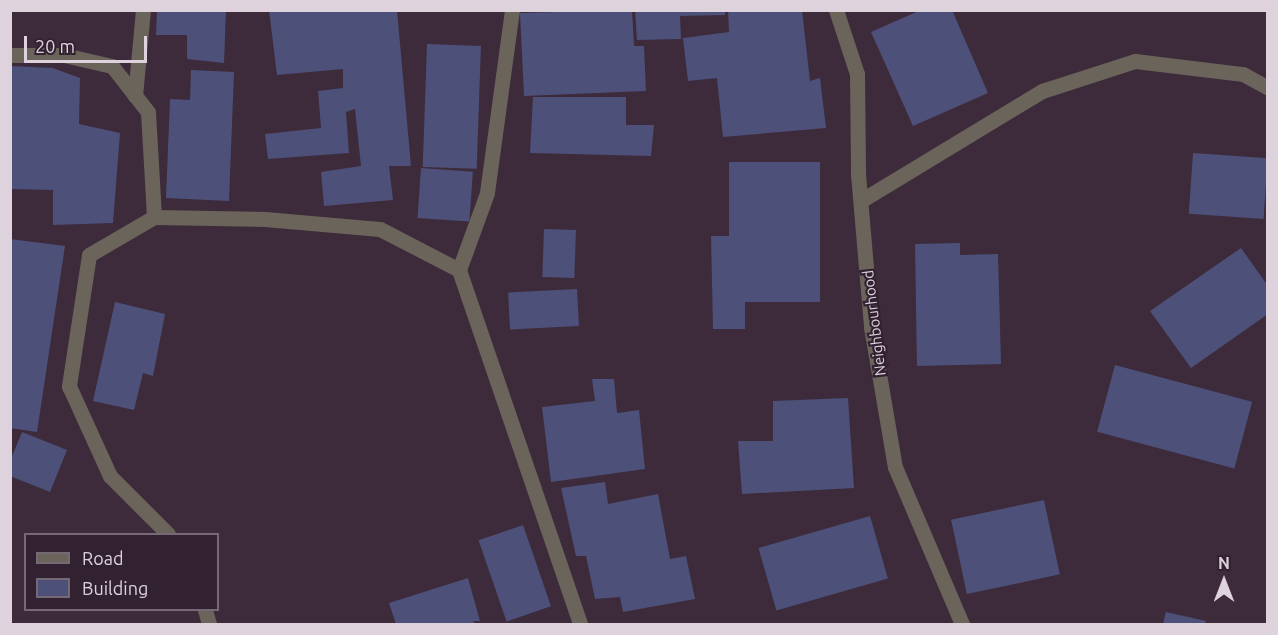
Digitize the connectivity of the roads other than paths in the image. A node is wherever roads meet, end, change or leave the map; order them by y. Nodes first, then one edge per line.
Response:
1 (143, 10) edge
2 (512, 10) edge
3 (836, 10) edge
4 (10, 55) edge
5 (1268, 87) edge
6 (135, 96) junction
7 (862, 200) junction
8 (154, 217) junction
9 (459, 270) junction
10 (167, 533) edge
11 (580, 624) edge
12 (962, 624) edge

1 - 6 street
2 - 9 street
3 - 7 street, Neighbourhood
4 - 6 street
5 - 7 street
6 - 8 street
7 - 12 street, Neighbourhood
8 - 9 street
8 - 10 street
9 - 11 street

